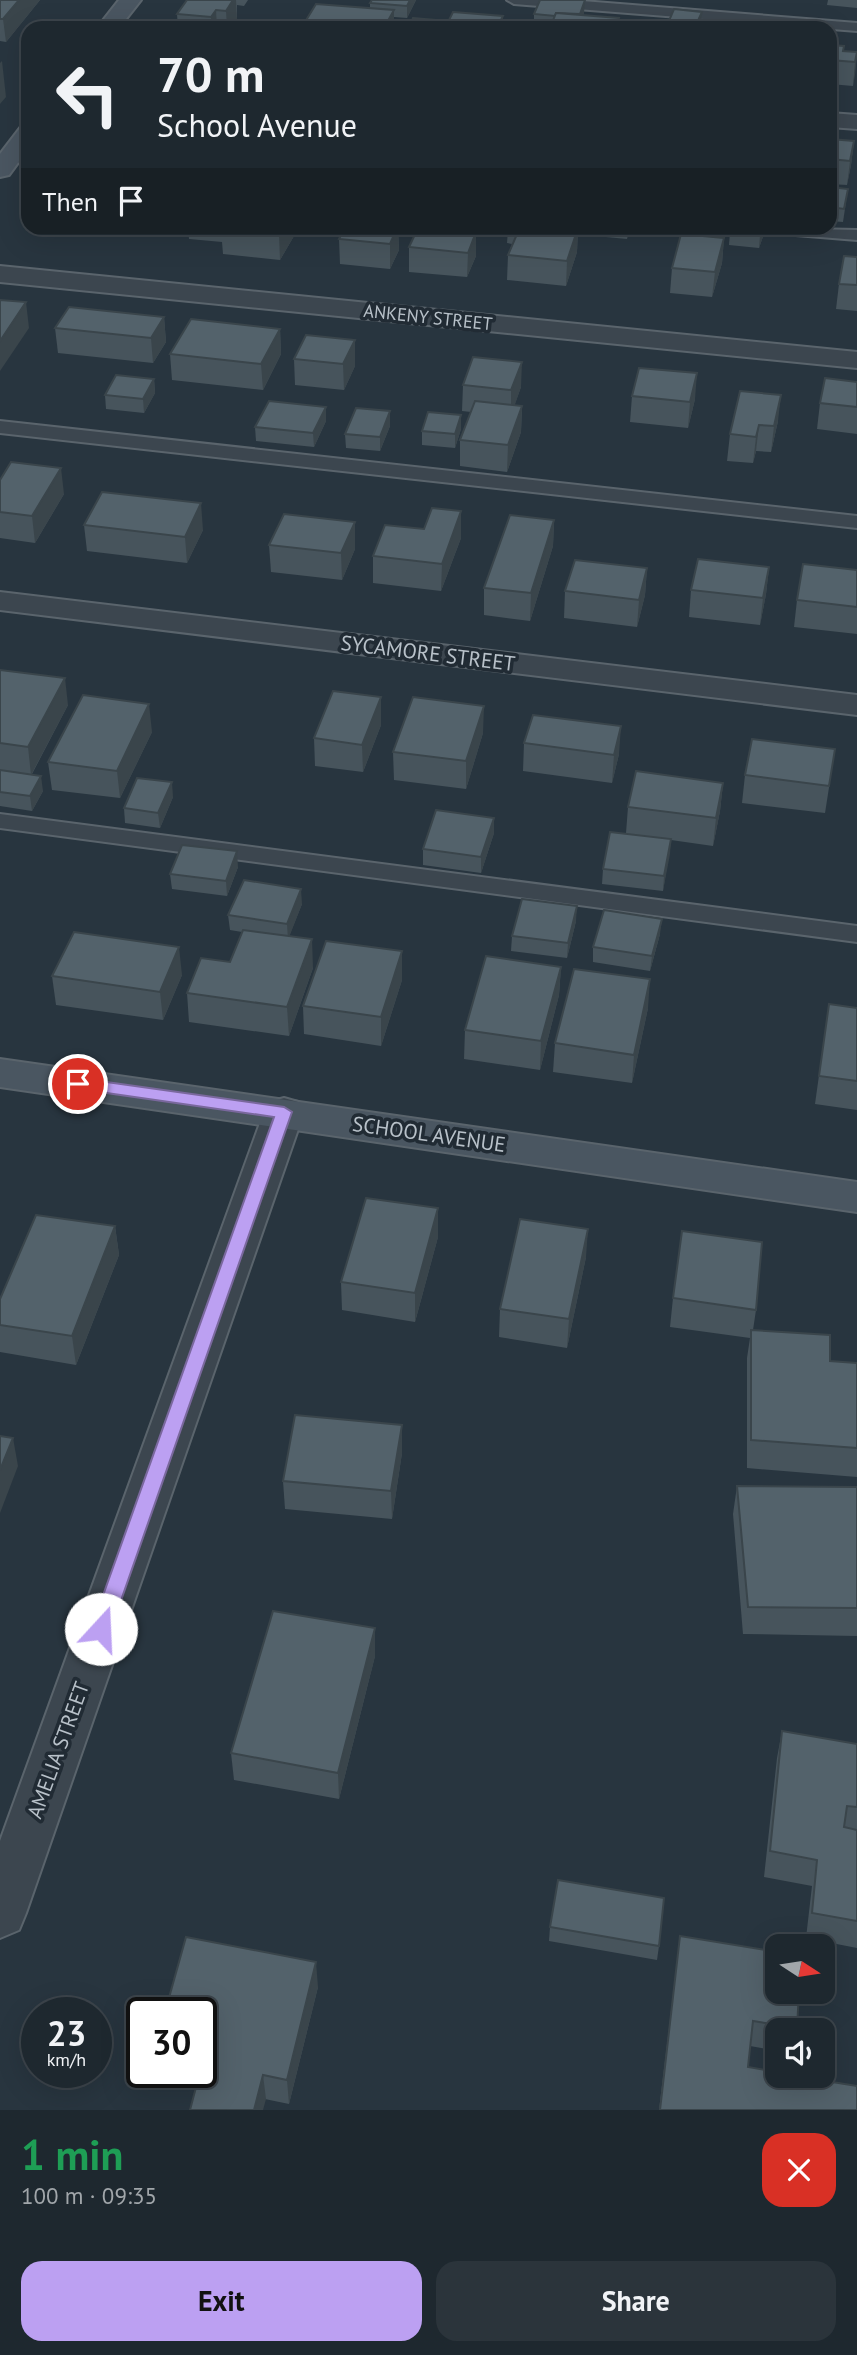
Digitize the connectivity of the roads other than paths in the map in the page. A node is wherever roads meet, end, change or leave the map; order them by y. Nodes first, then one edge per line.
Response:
1 (130, 0) edge
2 (514, 0) edge
3 (114, 21) edge
4 (781, 21) edge
5 (837, 25) edge
6 (857, 27) edge
7 (837, 121) edge
8 (857, 122) edge
9 (837, 234) edge
10 (857, 236) edge
11 (0, 274) edge
12 (857, 360) edge
13 (0, 427) edge
14 (857, 522) edge
15 (0, 601) edge
16 (857, 705) edge
17 (0, 821) edge
18 (857, 934) edge
19 (0, 1073) edge
20 (284, 1112) junction
21 (857, 1197) edge
22 (0, 1913) edge

1 - 3 main road
2 - 4 lane
5 - 6 lane
7 - 8 street
9 - 10 lane
11 - 12 street, ANKENY STREET
13 - 14 lane
15 - 16 street, SYCAMORE STREET
17 - 18 lane
19 - 20 main road, SCHOOL AVENUE
20 - 21 main road, SCHOOL AVENUE
20 - 22 street, AMELIA STREET

